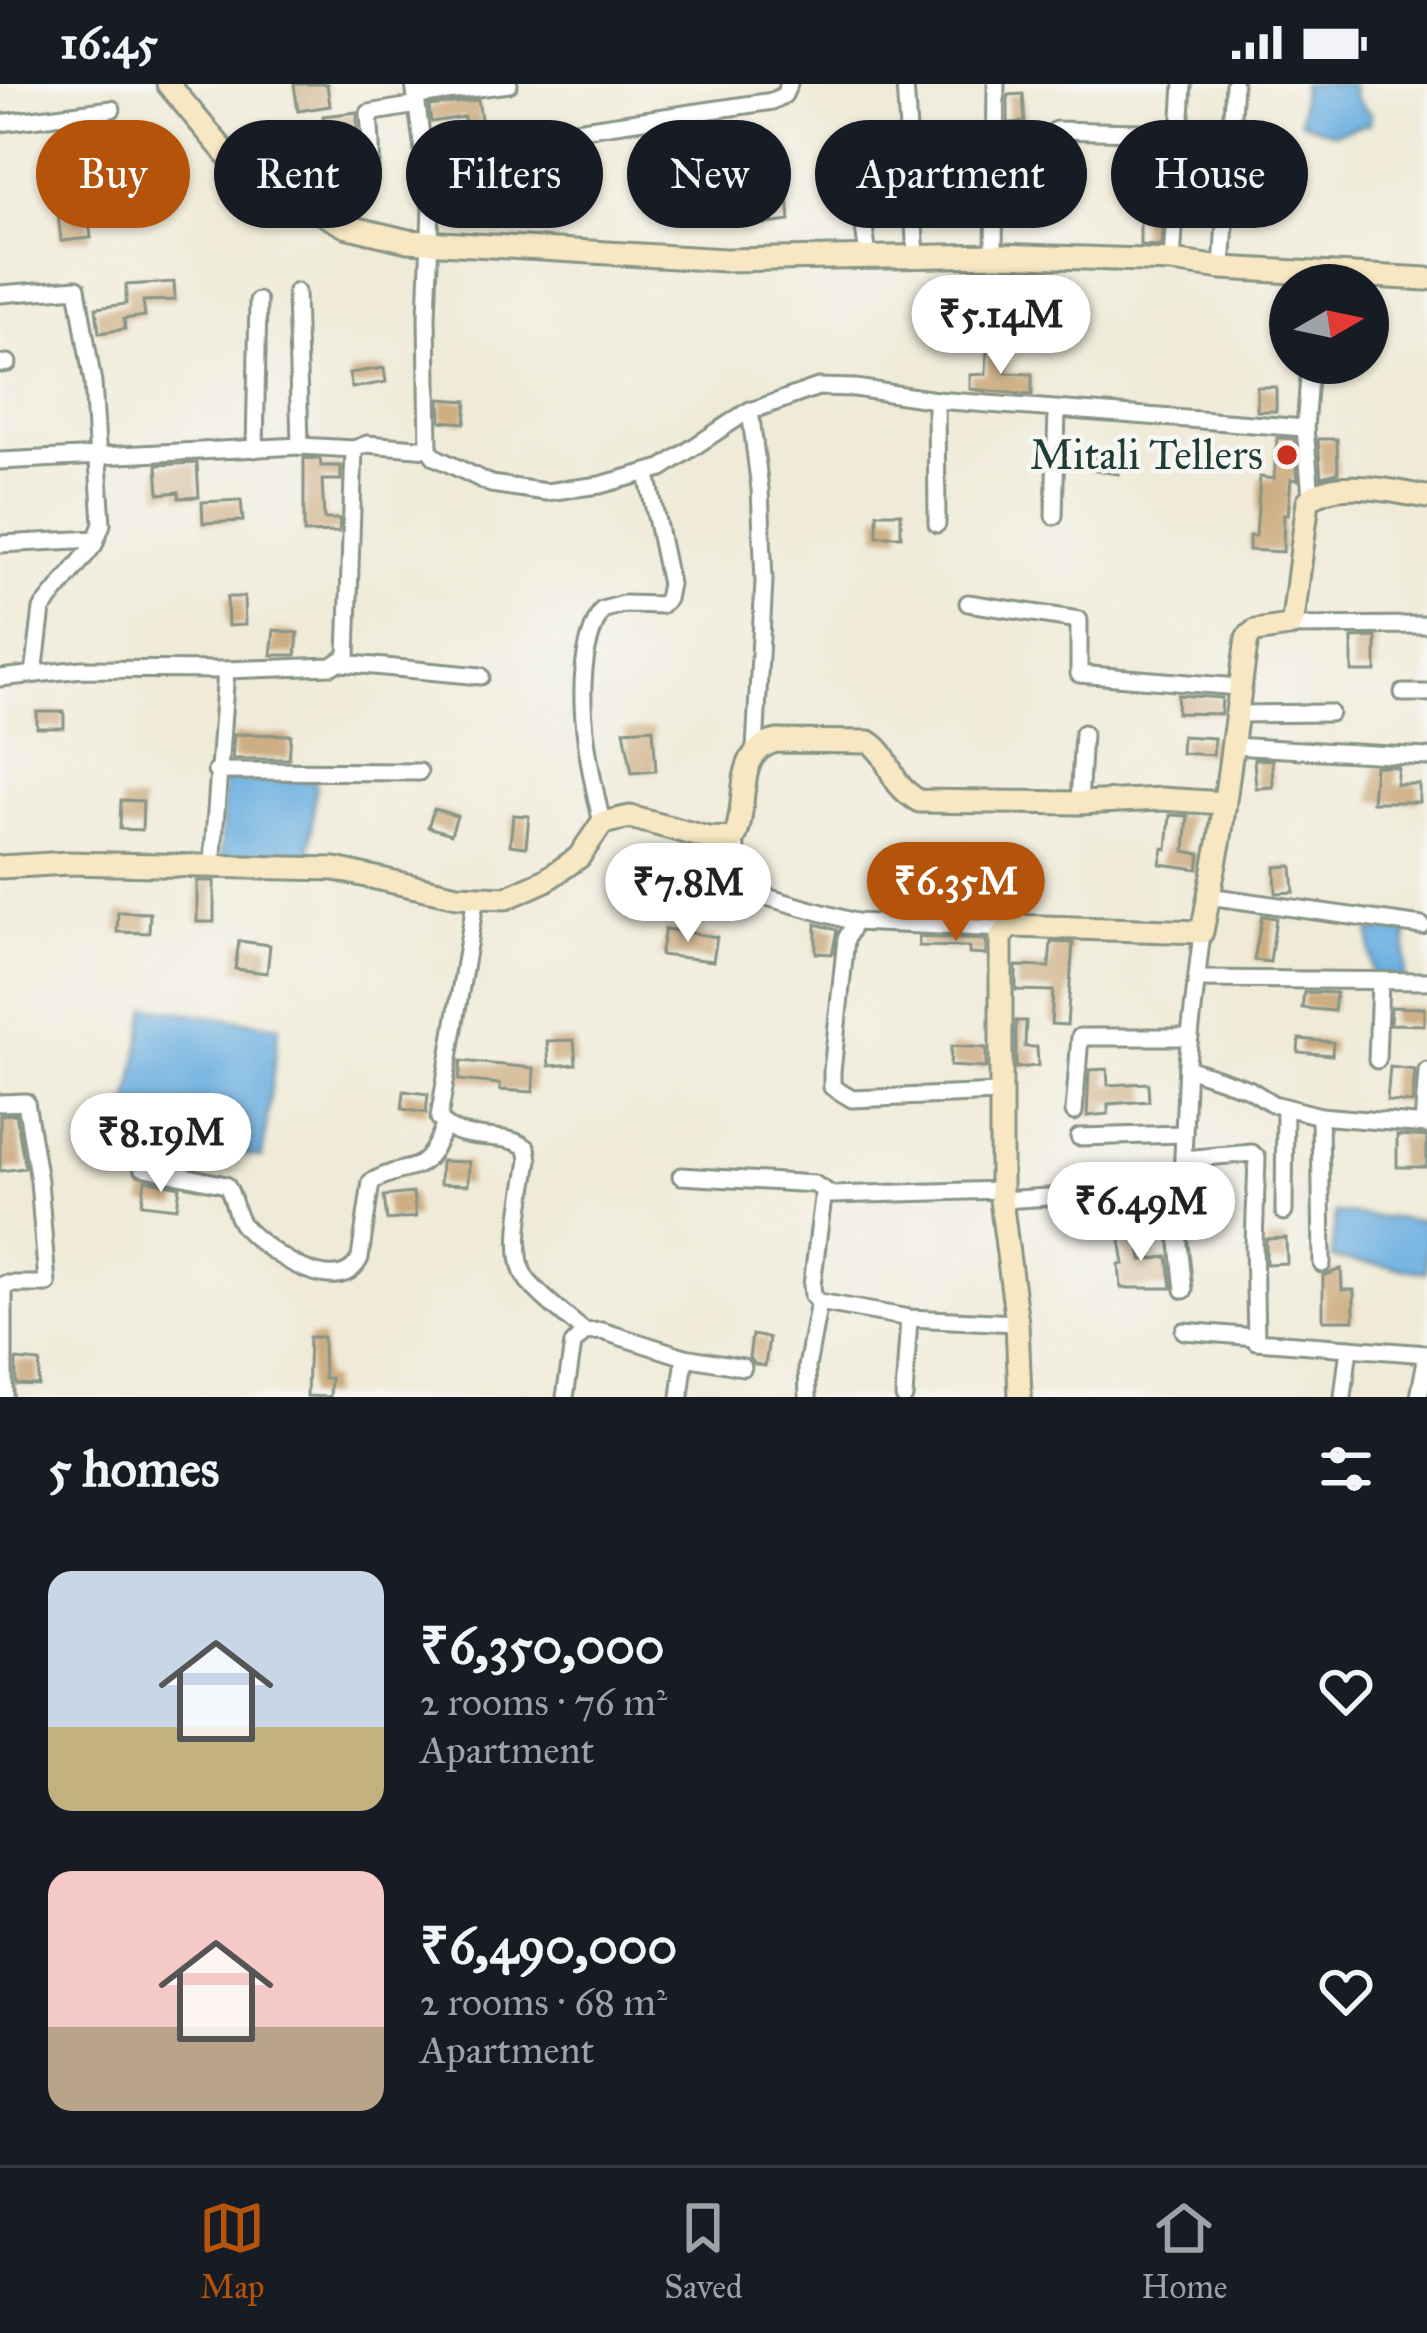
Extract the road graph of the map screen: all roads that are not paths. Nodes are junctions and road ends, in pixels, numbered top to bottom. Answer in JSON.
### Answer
{"nodes":[{"id":1,"x":168,"y":84,"type":"edge"},
{"id":2,"x":509,"y":84,"type":"edge"},
{"id":3,"x":788,"y":84,"type":"edge"},
{"id":4,"x":904,"y":84,"type":"edge"},
{"id":5,"x":996,"y":84,"type":"edge"},
{"id":6,"x":1184,"y":84,"type":"edge"},
{"id":7,"x":1234,"y":84,"type":"edge"},
{"id":8,"x":416,"y":95,"type":"edge"},
{"id":9,"x":112,"y":109,"type":"dead end"},
{"id":10,"x":369,"y":120,"type":"edge"},
{"id":11,"x":1180,"y":120,"type":"edge"},
{"id":12,"x":0,"y":124,"type":"edge"},
{"id":13,"x":603,"y":125,"type":"edge"},
{"id":14,"x":214,"y":139,"type":"edge"},
{"id":15,"x":352,"y":228,"type":"edge"},
{"id":16,"x":430,"y":228,"type":"edge"},
{"id":17,"x":864,"y":228,"type":"edge"},
{"id":18,"x":1174,"y":228,"type":"edge"},
{"id":19,"x":432,"y":248,"type":"junction"},
{"id":20,"x":994,"y":255,"type":"junction"},
{"id":21,"x":916,"y":256,"type":"junction"},
{"id":22,"x":868,"y":257,"type":"junction"},
{"id":23,"x":1172,"y":261,"type":"junction"},
{"id":24,"x":1222,"y":268,"type":"junction"},
{"id":25,"x":1269,"y":273,"type":"edge"},
{"id":26,"x":1389,"y":279,"type":"edge"},
{"id":27,"x":1427,"y":279,"type":"edge"},
{"id":28,"x":296,"y":292,"type":"dead end"},
{"id":29,"x":0,"y":294,"type":"edge"},
{"id":30,"x":257,"y":302,"type":"dead end"},
{"id":31,"x":1308,"y":384,"type":"edge"},
{"id":32,"x":936,"y":400,"type":"junction"},
{"id":33,"x":750,"y":410,"type":"junction"},
{"id":34,"x":1057,"y":410,"type":"junction"},
{"id":35,"x":1305,"y":428,"type":"junction"},
{"id":36,"x":300,"y":446,"type":"junction"},
{"id":37,"x":255,"y":449,"type":"junction"},
{"id":38,"x":354,"y":449,"type":"junction"},
{"id":39,"x":429,"y":449,"type":"junction"},
{"id":40,"x":100,"y":454,"type":"junction"},
{"id":41,"x":0,"y":460,"type":"edge"},
{"id":42,"x":647,"y":474,"type":"junction"},
{"id":43,"x":1311,"y":496,"type":"junction"},
{"id":44,"x":1427,"y":497,"type":"edge"},
{"id":45,"x":1054,"y":516,"type":"dead end"},
{"id":46,"x":938,"y":524,"type":"dead end"},
{"id":47,"x":96,"y":539,"type":"junction"},
{"id":48,"x":0,"y":544,"type":"edge"},
{"id":49,"x":968,"y":603,"type":"dead end"},
{"id":50,"x":1427,"y":625,"type":"edge"},
{"id":51,"x":1289,"y":626,"type":"junction"},
{"id":52,"x":342,"y":663,"type":"junction"},
{"id":53,"x":226,"y":670,"type":"junction"},
{"id":54,"x":34,"y":674,"type":"junction"},
{"id":55,"x":482,"y":676,"type":"dead end"},
{"id":56,"x":0,"y":678,"type":"edge"},
{"id":57,"x":1238,"y":687,"type":"junction"},
{"id":58,"x":1402,"y":693,"type":"dead end"},
{"id":59,"x":1427,"y":693,"type":"edge"},
{"id":60,"x":1330,"y":713,"type":"dead end"},
{"id":61,"x":1235,"y":714,"type":"junction"},
{"id":62,"x":1083,"y":733,"type":"dead end"},
{"id":63,"x":1232,"y":746,"type":"junction"},
{"id":64,"x":755,"y":749,"type":"junction"},
{"id":65,"x":1427,"y":757,"type":"edge"},
{"id":66,"x":216,"y":771,"type":"junction"},
{"id":67,"x":419,"y":772,"type":"dead end"},
{"id":68,"x":1079,"y":803,"type":"junction"},
{"id":69,"x":1223,"y":803,"type":"junction"},
{"id":70,"x":602,"y":823,"type":"junction"},
{"id":71,"x":734,"y":838,"type":"junction"},
{"id":72,"x":0,"y":867,"type":"edge"},
{"id":73,"x":212,"y":868,"type":"junction"},
{"id":74,"x":1208,"y":896,"type":"junction"},
{"id":75,"x":476,"y":897,"type":"junction"},
{"id":76,"x":855,"y":922,"type":"junction"},
{"id":77,"x":1422,"y":926,"type":"dead end"},
{"id":78,"x":1004,"y":929,"type":"junction"},
{"id":79,"x":1202,"y":932,"type":"junction"},
{"id":80,"x":1197,"y":979,"type":"junction"},
{"id":81,"x":1380,"y":981,"type":"junction"},
{"id":82,"x":1427,"y":981,"type":"edge"},
{"id":83,"x":1190,"y":1036,"type":"junction"},
{"id":84,"x":1377,"y":1060,"type":"dead end"},
{"id":85,"x":1187,"y":1068,"type":"junction"},
{"id":86,"x":1427,"y":1071,"type":"edge"},
{"id":87,"x":999,"y":1093,"type":"junction"},
{"id":88,"x":0,"y":1103,"type":"edge"},
{"id":89,"x":1285,"y":1107,"type":"junction"},
{"id":90,"x":1074,"y":1112,"type":"dead end"},
{"id":91,"x":1320,"y":1116,"type":"junction"},
{"id":92,"x":1425,"y":1125,"type":"edge"},
{"id":93,"x":444,"y":1126,"type":"junction"},
{"id":94,"x":1184,"y":1134,"type":"junction"},
{"id":95,"x":1079,"y":1137,"type":"dead end"},
{"id":96,"x":1183,"y":1159,"type":"junction"},
{"id":97,"x":142,"y":1167,"type":"dead end"},
{"id":98,"x":681,"y":1176,"type":"dead end"},
{"id":99,"x":1176,"y":1189,"type":"junction"},
{"id":100,"x":824,"y":1190,"type":"junction"},
{"id":101,"x":1001,"y":1195,"type":"junction"},
{"id":102,"x":1284,"y":1212,"type":"dead end"},
{"id":103,"x":1322,"y":1264,"type":"dead end"},
{"id":104,"x":1184,"y":1290,"type":"dead end"},
{"id":105,"x":819,"y":1302,"type":"junction"},
{"id":106,"x":909,"y":1318,"type":"junction"},
{"id":107,"x":1017,"y":1323,"type":"junction"},
{"id":108,"x":1184,"y":1331,"type":"dead end"},
{"id":109,"x":585,"y":1332,"type":"junction"},
{"id":110,"x":1255,"y":1337,"type":"junction"},
{"id":111,"x":1349,"y":1348,"type":"junction"},
{"id":112,"x":1427,"y":1354,"type":"edge"},
{"id":113,"x":686,"y":1357,"type":"junction"},
{"id":114,"x":743,"y":1367,"type":"dead end"},
{"id":115,"x":4,"y":1397,"type":"edge"},
{"id":116,"x":565,"y":1397,"type":"edge"},
{"id":117,"x":680,"y":1397,"type":"edge"},
{"id":118,"x":808,"y":1397,"type":"edge"},
{"id":119,"x":904,"y":1397,"type":"edge"},
{"id":120,"x":1020,"y":1397,"type":"edge"},
{"id":121,"x":1342,"y":1397,"type":"edge"},
{"id":122,"x":1419,"y":1397,"type":"edge"}],
"edges":[{"from":1,"to":14,"type":"street"},
{"from":2,"to":8,"type":"street"},
{"from":3,"to":13,"type":"street"},
{"from":4,"to":21,"type":"street"},
{"from":5,"to":20,"type":"street"},
{"from":6,"to":11,"type":"street"},
{"from":7,"to":24,"type":"street"},
{"from":8,"to":10,"type":"street"},
{"from":9,"to":12,"type":"street"},
{"from":15,"to":19,"type":"street"},
{"from":16,"to":19,"type":"street"},
{"from":17,"to":22,"type":"street"},
{"from":18,"to":23,"type":"street"},
{"from":19,"to":22,"type":"street"},
{"from":19,"to":39,"type":"street"},
{"from":20,"to":21,"type":"street"},
{"from":20,"to":23,"type":"street"},
{"from":21,"to":22,"type":"street"},
{"from":23,"to":24,"type":"street"},
{"from":24,"to":25,"type":"street"},
{"from":26,"to":27,"type":"street"},
{"from":28,"to":36,"type":"street"},
{"from":29,"to":40,"type":"street"},
{"from":30,"to":37,"type":"street"},
{"from":31,"to":35,"type":"street"},
{"from":32,"to":33,"type":"street"},
{"from":32,"to":34,"type":"street"},
{"from":32,"to":46,"type":"street"},
{"from":33,"to":42,"type":"street"},
{"from":33,"to":64,"type":"street"},
{"from":34,"to":35,"type":"street"},
{"from":34,"to":45,"type":"street"},
{"from":35,"to":43,"type":"street"},
{"from":36,"to":37,"type":"street"},
{"from":36,"to":38,"type":"street"},
{"from":37,"to":40,"type":"street"},
{"from":38,"to":39,"type":"street"},
{"from":38,"to":52,"type":"street"},
{"from":39,"to":42,"type":"street"},
{"from":40,"to":41,"type":"street"},
{"from":40,"to":47,"type":"street"},
{"from":42,"to":70,"type":"street"},
{"from":43,"to":44,"type":"street"},
{"from":43,"to":51,"type":"street"},
{"from":47,"to":48,"type":"street"},
{"from":47,"to":54,"type":"street"},
{"from":49,"to":57,"type":"street"},
{"from":50,"to":51,"type":"street"},
{"from":51,"to":57,"type":"street"},
{"from":52,"to":53,"type":"street"},
{"from":52,"to":55,"type":"street"},
{"from":53,"to":54,"type":"street"},
{"from":53,"to":66,"type":"street"},
{"from":54,"to":56,"type":"street"},
{"from":57,"to":61,"type":"street"},
{"from":58,"to":59,"type":"street"},
{"from":60,"to":61,"type":"street"},
{"from":61,"to":63,"type":"street"},
{"from":62,"to":68,"type":"street"},
{"from":63,"to":65,"type":"street"},
{"from":63,"to":69,"type":"street"},
{"from":64,"to":68,"type":"street"},
{"from":64,"to":71,"type":"street"},
{"from":66,"to":67,"type":"street"},
{"from":66,"to":73,"type":"street"},
{"from":68,"to":69,"type":"street"},
{"from":69,"to":74,"type":"street"},
{"from":70,"to":71,"type":"street"},
{"from":70,"to":75,"type":"street"},
{"from":71,"to":76,"type":"street"},
{"from":72,"to":73,"type":"street"},
{"from":73,"to":75,"type":"street"},
{"from":74,"to":77,"type":"street"},
{"from":74,"to":79,"type":"street"},
{"from":75,"to":93,"type":"street"},
{"from":76,"to":78,"type":"street"},
{"from":76,"to":87,"type":"street"},
{"from":78,"to":79,"type":"street"},
{"from":78,"to":87,"type":"street"},
{"from":79,"to":80,"type":"street"},
{"from":80,"to":81,"type":"street"},
{"from":80,"to":83,"type":"street"},
{"from":81,"to":82,"type":"street"},
{"from":81,"to":84,"type":"street"},
{"from":83,"to":85,"type":"street"},
{"from":83,"to":90,"type":"street"},
{"from":85,"to":89,"type":"street"},
{"from":85,"to":94,"type":"street"},
{"from":86,"to":92,"type":"street"},
{"from":87,"to":101,"type":"street"},
{"from":88,"to":115,"type":"street"},
{"from":89,"to":91,"type":"street"},
{"from":89,"to":102,"type":"street"},
{"from":91,"to":92,"type":"street"},
{"from":91,"to":103,"type":"street"},
{"from":93,"to":97,"type":"street"},
{"from":93,"to":109,"type":"street"},
{"from":94,"to":95,"type":"street"},
{"from":94,"to":96,"type":"street"},
{"from":96,"to":99,"type":"street"},
{"from":96,"to":110,"type":"street"},
{"from":98,"to":100,"type":"street"},
{"from":99,"to":101,"type":"street"},
{"from":99,"to":104,"type":"street"},
{"from":100,"to":101,"type":"street"},
{"from":100,"to":105,"type":"street"},
{"from":101,"to":107,"type":"street"},
{"from":105,"to":106,"type":"street"},
{"from":105,"to":118,"type":"street"},
{"from":106,"to":107,"type":"street"},
{"from":106,"to":119,"type":"street"},
{"from":107,"to":120,"type":"street"},
{"from":108,"to":110,"type":"street"},
{"from":109,"to":113,"type":"street"},
{"from":109,"to":116,"type":"street"},
{"from":110,"to":111,"type":"street"},
{"from":111,"to":112,"type":"street"},
{"from":111,"to":121,"type":"street"},
{"from":112,"to":122,"type":"street"},
{"from":113,"to":114,"type":"street"},
{"from":113,"to":117,"type":"street"}]}
